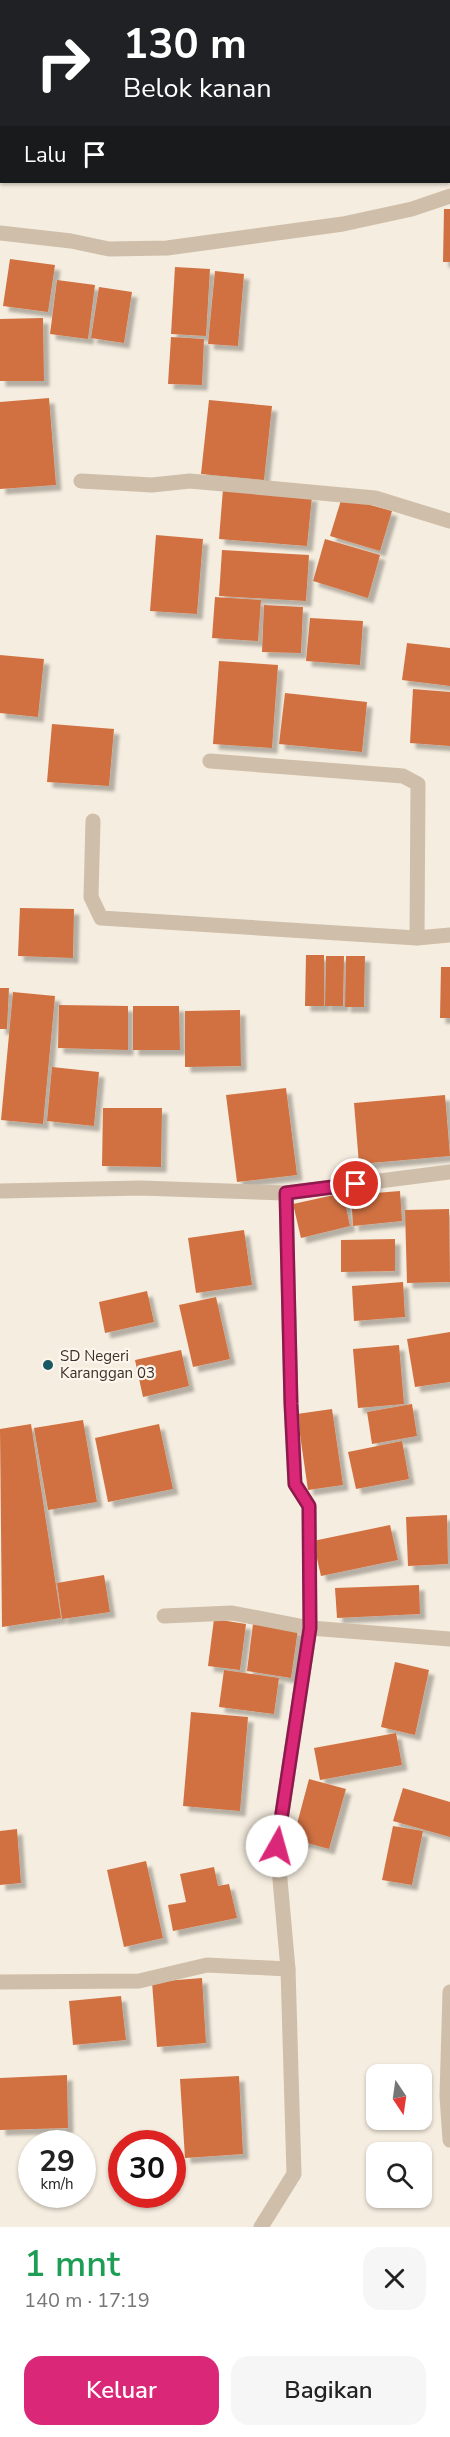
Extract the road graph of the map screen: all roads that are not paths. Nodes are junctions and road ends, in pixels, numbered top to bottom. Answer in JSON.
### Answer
{"nodes":[{"id":1,"x":450,"y":196,"type":"edge"},
{"id":2,"x":0,"y":233,"type":"edge"},
{"id":3,"x":81,"y":482,"type":"dead end"},
{"id":4,"x":450,"y":520,"type":"edge"},
{"id":5,"x":210,"y":761,"type":"dead end"},
{"id":6,"x":93,"y":821,"type":"dead end"},
{"id":7,"x":450,"y":935,"type":"edge"},
{"id":8,"x":417,"y":938,"type":"junction"},
{"id":9,"x":450,"y":1172,"type":"edge"},
{"id":10,"x":0,"y":1191,"type":"edge"},
{"id":11,"x":286,"y":1193,"type":"junction"},
{"id":12,"x":164,"y":1616,"type":"dead end"},
{"id":13,"x":310,"y":1628,"type":"junction"},
{"id":14,"x":450,"y":1639,"type":"edge"},
{"id":15,"x":288,"y":1969,"type":"junction"},
{"id":16,"x":0,"y":1982,"type":"edge"},
{"id":17,"x":450,"y":1992,"type":"edge"},
{"id":18,"x":450,"y":2140,"type":"edge"},
{"id":19,"x":261,"y":2227,"type":"edge"}],
"edges":[{"from":1,"to":2,"type":"street"},
{"from":3,"to":4,"type":"street"},
{"from":5,"to":8,"type":"street"},
{"from":6,"to":8,"type":"street"},
{"from":7,"to":8,"type":"street"},
{"from":9,"to":11,"type":"street"},
{"from":10,"to":11,"type":"street"},
{"from":11,"to":13,"type":"street"},
{"from":12,"to":13,"type":"street"},
{"from":13,"to":14,"type":"street"},
{"from":13,"to":15,"type":"street"},
{"from":15,"to":16,"type":"street"},
{"from":15,"to":19,"type":"street"},
{"from":17,"to":18,"type":"street"}]}
